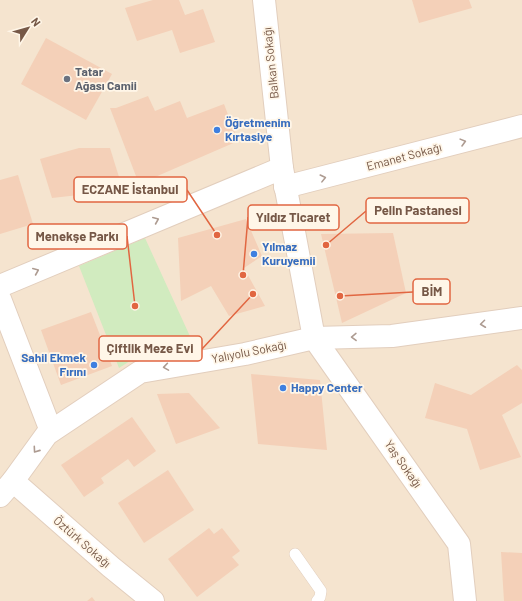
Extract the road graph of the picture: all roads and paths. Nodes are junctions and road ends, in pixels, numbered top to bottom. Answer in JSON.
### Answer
{"nodes":[{"id":1,"x":264,"y":0,"type":"edge"},
{"id":2,"x":522,"y":126,"type":"edge"},
{"id":3,"x":284,"y":177,"type":"junction"},
{"id":4,"x":0,"y":286,"type":"edge"},
{"id":5,"x":0,"y":299,"type":"edge"},
{"id":6,"x":522,"y":318,"type":"edge"},
{"id":7,"x":314,"y":338,"type":"junction"},
{"id":8,"x":51,"y":431,"type":"junction"},
{"id":9,"x":7,"y":488,"type":"edge"},
{"id":10,"x":295,"y":554,"type":"dead end"},
{"id":11,"x":153,"y":601,"type":"edge"},
{"id":12,"x":317,"y":601,"type":"edge"},
{"id":13,"x":465,"y":601,"type":"edge"}],
"edges":[{"from":1,"to":3,"type":"street","name":"Balkan Sokağı"},
{"from":3,"to":2,"type":"street","name":"Emanet Sokağı","one_way":true},
{"from":4,"to":3,"type":"street","name":"Emanet Sokağı","one_way":true},
{"from":3,"to":7,"type":"street","name":"Balkan Sokağı"},
{"from":5,"to":8,"type":"street"},
{"from":6,"to":7,"type":"street","name":"Yalıyolu Sokağı","one_way":true},
{"from":7,"to":8,"type":"street","name":"Yalıyolu Sokağı","one_way":true},
{"from":7,"to":13,"type":"street","name":"Yaş Sokağı"},
{"from":8,"to":9,"type":"street","name":"Yalıyolu Sokağı","one_way":true},
{"from":9,"to":11,"type":"street","name":"Öztürk Sokağı"},
{"from":10,"to":12,"type":"lane"}]}
